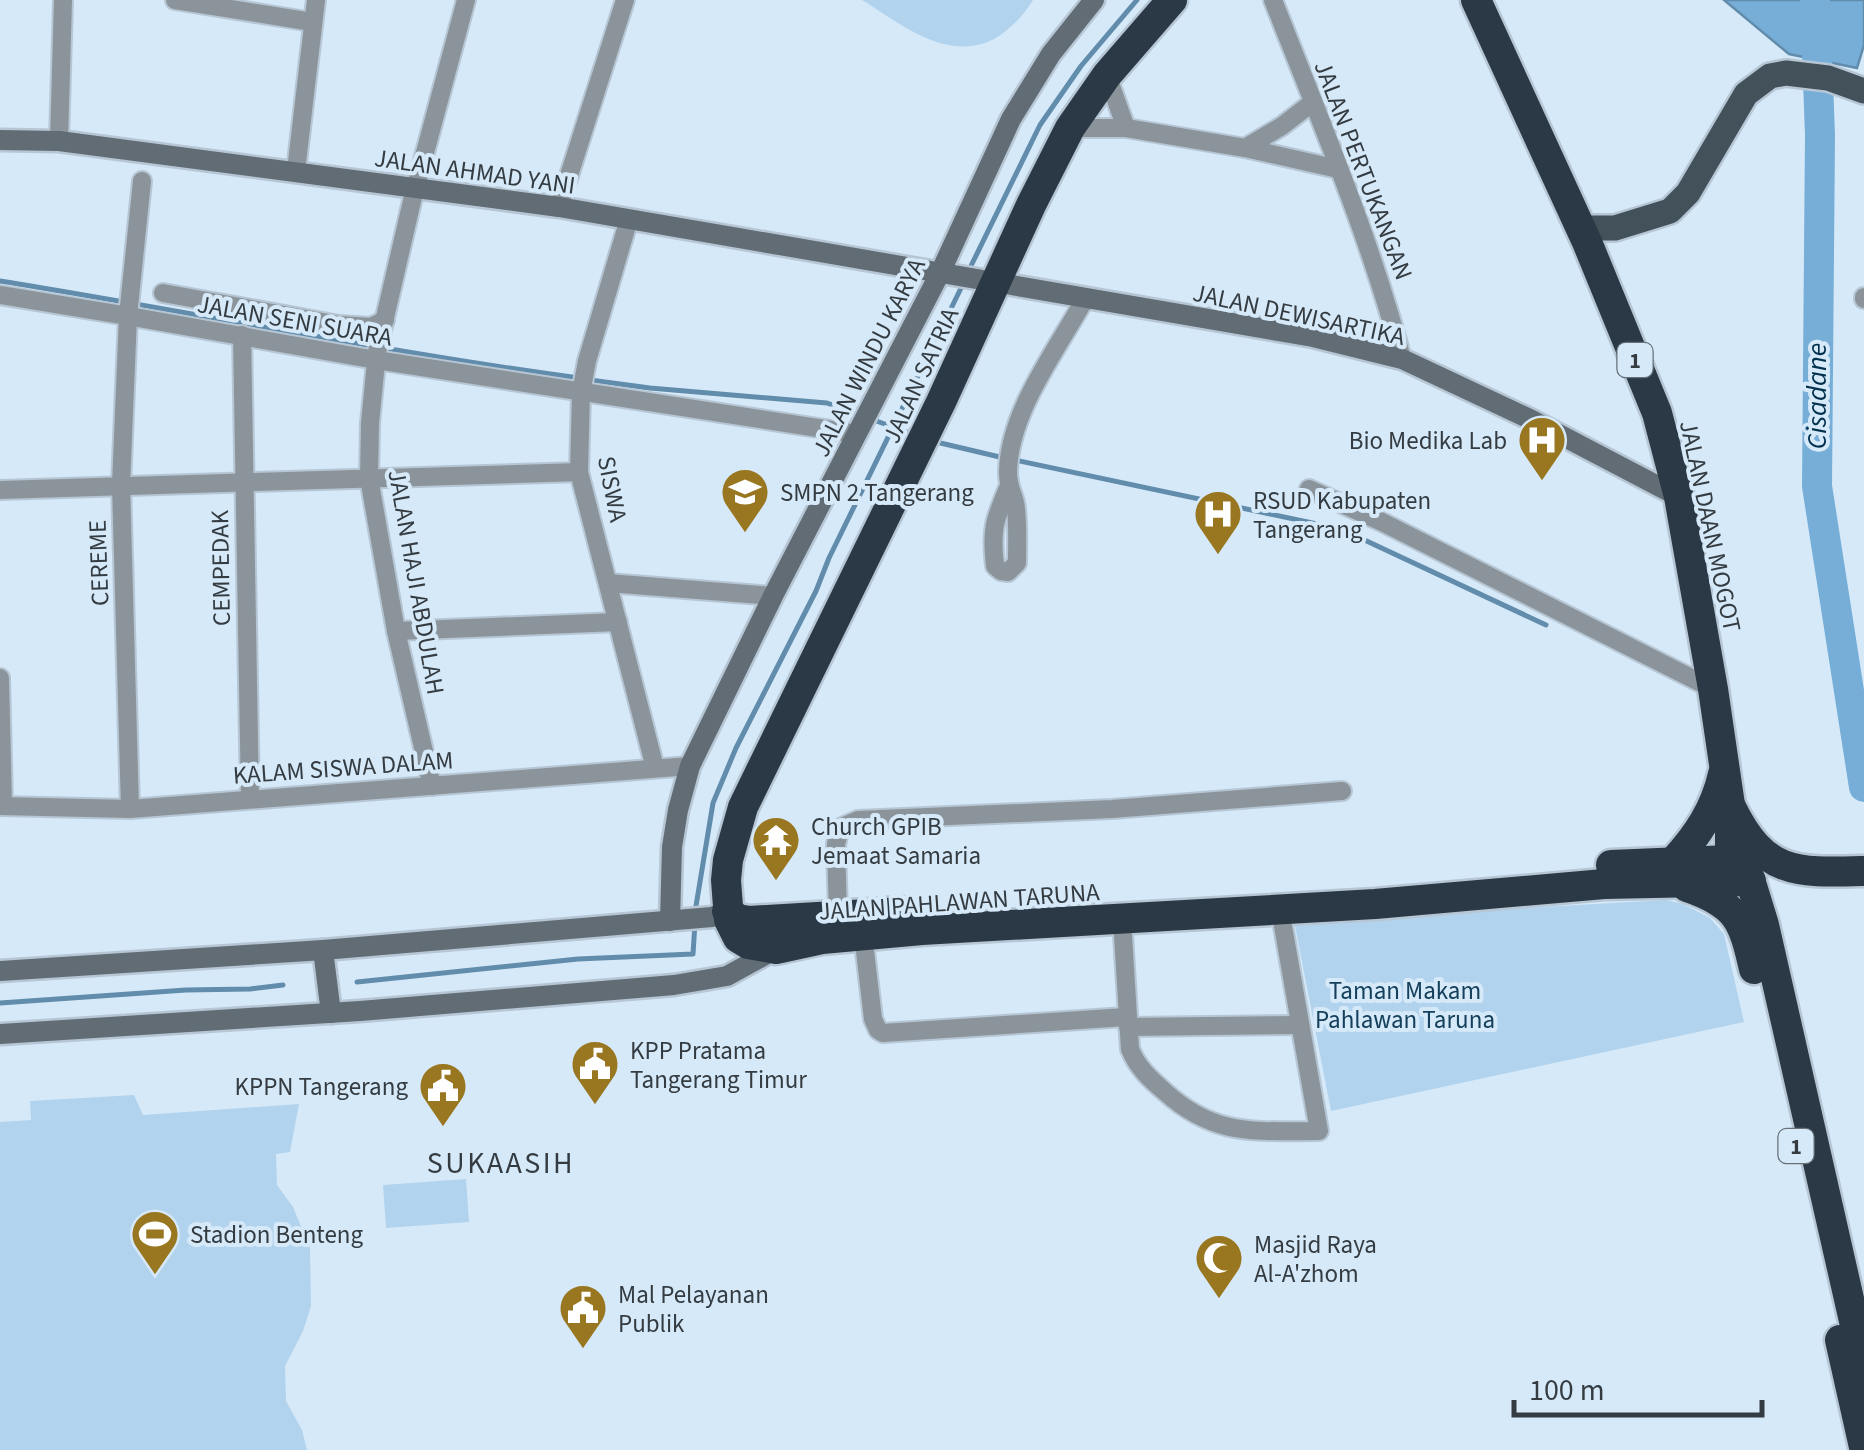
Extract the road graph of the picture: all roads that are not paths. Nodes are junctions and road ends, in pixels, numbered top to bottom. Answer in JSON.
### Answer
{"nodes":[{"id":1,"x":63,"y":0,"type":"edge"},
{"id":2,"x":176,"y":0,"type":"edge"},
{"id":3,"x":316,"y":0,"type":"edge"},
{"id":4,"x":466,"y":0,"type":"edge"},
{"id":5,"x":625,"y":0,"type":"edge"},
{"id":6,"x":1094,"y":0,"type":"edge"},
{"id":7,"x":1172,"y":0,"type":"edge"},
{"id":8,"x":1273,"y":0,"type":"edge"},
{"id":9,"x":1476,"y":0,"type":"edge"},
{"id":10,"x":312,"y":22,"type":"junction"},
{"id":11,"x":1107,"y":75,"type":"junction"},
{"id":12,"x":1863,"y":91,"type":"edge"},
{"id":13,"x":1313,"y":102,"type":"junction"},
{"id":14,"x":1070,"y":128,"type":"junction"},
{"id":15,"x":1126,"y":128,"type":"junction"},
{"id":16,"x":0,"y":140,"type":"edge"},
{"id":17,"x":59,"y":141,"type":"junction"},
{"id":18,"x":1245,"y":148,"type":"junction"},
{"id":19,"x":1338,"y":169,"type":"junction"},
{"id":20,"x":296,"y":171,"type":"junction"},
{"id":21,"x":142,"y":181,"type":"dead end"},
{"id":22,"x":416,"y":186,"type":"junction"},
{"id":23,"x":560,"y":207,"type":"junction"},
{"id":24,"x":629,"y":219,"type":"junction"},
{"id":25,"x":1580,"y":228,"type":"junction"},
{"id":26,"x":943,"y":272,"type":"junction"},
{"id":27,"x":992,"y":281,"type":"junction"},
{"id":28,"x":163,"y":293,"type":"dead end"},
{"id":29,"x":0,"y":295,"type":"edge"},
{"id":30,"x":1091,"y":298,"type":"junction"},
{"id":31,"x":129,"y":307,"type":"junction"},
{"id":32,"x":384,"y":323,"type":"junction"},
{"id":33,"x":242,"y":335,"type":"junction"},
{"id":34,"x":376,"y":356,"type":"junction"},
{"id":35,"x":1402,"y":359,"type":"junction"},
{"id":36,"x":582,"y":390,"type":"junction"},
{"id":37,"x":858,"y":432,"type":"junction"},
{"id":38,"x":579,"y":472,"type":"junction"},
{"id":39,"x":369,"y":478,"type":"junction"},
{"id":40,"x":244,"y":483,"type":"junction"},
{"id":41,"x":121,"y":485,"type":"junction"},
{"id":42,"x":1008,"y":488,"type":"dead end"},
{"id":43,"x":0,"y":490,"type":"edge"},
{"id":44,"x":1309,"y":490,"type":"dead end"},
{"id":45,"x":1679,"y":497,"type":"junction"},
{"id":46,"x":608,"y":583,"type":"junction"},
{"id":47,"x":773,"y":596,"type":"junction"},
{"id":48,"x":618,"y":622,"type":"junction"},
{"id":49,"x":396,"y":631,"type":"junction"},
{"id":50,"x":0,"y":678,"type":"edge"},
{"id":51,"x":1713,"y":689,"type":"junction"},
{"id":52,"x":690,"y":766,"type":"junction"},
{"id":53,"x":1725,"y":766,"type":"junction"},
{"id":54,"x":655,"y":768,"type":"junction"},
{"id":55,"x":432,"y":786,"type":"junction"},
{"id":56,"x":1342,"y":791,"type":"dead end"},
{"id":57,"x":250,"y":800,"type":"junction"},
{"id":58,"x":1730,"y":805,"type":"junction"},
{"id":59,"x":2,"y":806,"type":"edge"},
{"id":60,"x":130,"y":808,"type":"junction"},
{"id":61,"x":1864,"y":870,"type":"edge"},
{"id":62,"x":1675,"y":872,"type":"junction"},
{"id":63,"x":1815,"y":872,"type":"junction"},
{"id":64,"x":1733,"y":874,"type":"junction"},
{"id":65,"x":1280,"y":909,"type":"junction"},
{"id":66,"x":719,"y":914,"type":"junction"},
{"id":67,"x":838,"y":914,"type":"junction"},
{"id":68,"x":1122,"y":919,"type":"junction"},
{"id":69,"x":675,"y":921,"type":"junction"},
{"id":70,"x":1764,"y":925,"type":"junction"},
{"id":71,"x":863,"y":934,"type":"junction"},
{"id":72,"x":776,"y":949,"type":"junction"},
{"id":73,"x":323,"y":950,"type":"junction"},
{"id":74,"x":0,"y":971,"type":"edge"},
{"id":75,"x":331,"y":1013,"type":"junction"},
{"id":76,"x":1127,"y":1022,"type":"junction"},
{"id":77,"x":1300,"y":1025,"type":"junction"},
{"id":78,"x":0,"y":1034,"type":"edge"},
{"id":79,"x":1864,"y":1364,"type":"edge"},
{"id":80,"x":1864,"y":1447,"type":"edge"}],
"edges":[{"from":1,"to":17,"type":"street"},
{"from":2,"to":10,"type":"street"},
{"from":3,"to":10,"type":"street"},
{"from":4,"to":22,"type":"street","name":"JALAN HAJI ABDULAH"},
{"from":5,"to":23,"type":"street"},
{"from":6,"to":26,"type":"main road","name":"JALAN WINDU KARYA"},
{"from":7,"to":11,"type":"highway","name":"JALAN SATRIA"},
{"from":8,"to":13,"type":"street","name":"JALAN PERTUKANGAN"},
{"from":9,"to":25,"type":"highway","name":"JALAN DAAN MOGOT","number":"1"},
{"from":10,"to":20,"type":"street"},
{"from":11,"to":14,"type":"highway","name":"JALAN SATRIA"},
{"from":11,"to":15,"type":"street"},
{"from":12,"to":25,"type":"main road"},
{"from":13,"to":18,"type":"street"},
{"from":13,"to":19,"type":"street","name":"JALAN PERTUKANGAN"},
{"from":14,"to":15,"type":"street"},
{"from":14,"to":27,"type":"highway","name":"JALAN SATRIA"},
{"from":15,"to":18,"type":"street"},
{"from":16,"to":17,"type":"main road","name":"JALAN AHMAD YANI"},
{"from":17,"to":20,"type":"main road","name":"JALAN AHMAD YANI"},
{"from":18,"to":19,"type":"street"},
{"from":19,"to":35,"type":"street","name":"JALAN PERTUKANGAN"},
{"from":20,"to":22,"type":"main road","name":"JALAN AHMAD YANI"},
{"from":21,"to":31,"type":"street","name":"CEREME"},
{"from":22,"to":23,"type":"main road","name":"JALAN AHMAD YANI"},
{"from":22,"to":32,"type":"street","name":"JALAN HAJI ABDULAH"},
{"from":23,"to":24,"type":"main road","name":"JALAN AHMAD YANI"},
{"from":24,"to":26,"type":"main road","name":"JALAN AHMAD YANI"},
{"from":24,"to":36,"type":"street","name":"SISWA"},
{"from":25,"to":45,"type":"highway","name":"JALAN DAAN MOGOT","number":"1"},
{"from":26,"to":27,"type":"main road","name":"JALAN DEWISARTIKA"},
{"from":26,"to":37,"type":"main road","name":"JALAN WINDU KARYA"},
{"from":27,"to":30,"type":"main road","name":"JALAN DEWISARTIKA"},
{"from":27,"to":66,"type":"highway","name":"JALAN SATRIA"},
{"from":28,"to":32,"type":"street"},
{"from":29,"to":31,"type":"street","name":"JALAN SENI SUARA"},
{"from":30,"to":35,"type":"main road","name":"JALAN DEWISARTIKA"},
{"from":30,"to":42,"type":"street"},
{"from":31,"to":33,"type":"street","name":"JALAN SENI SUARA"},
{"from":31,"to":41,"type":"street","name":"CEREME"},
{"from":32,"to":34,"type":"street","name":"JALAN HAJI ABDULAH"},
{"from":33,"to":34,"type":"street","name":"JALAN SENI SUARA"},
{"from":33,"to":40,"type":"street","name":"CEMPEDAK"},
{"from":34,"to":36,"type":"street","name":"JALAN SENI SUARA"},
{"from":34,"to":39,"type":"street","name":"JALAN HAJI ABDULAH"},
{"from":35,"to":45,"type":"main road","name":"JALAN DEWISARTIKA"},
{"from":36,"to":37,"type":"street","name":"JALAN SENI SUARA"},
{"from":36,"to":38,"type":"street","name":"SISWA"},
{"from":37,"to":47,"type":"main road","name":"JALAN WINDU KARYA"},
{"from":38,"to":39,"type":"street"},
{"from":38,"to":46,"type":"street","name":"SISWA"},
{"from":39,"to":40,"type":"street"},
{"from":39,"to":49,"type":"street","name":"JALAN HAJI ABDULAH"},
{"from":40,"to":41,"type":"street"},
{"from":40,"to":57,"type":"street","name":"CEMPEDAK"},
{"from":41,"to":43,"type":"street"},
{"from":41,"to":60,"type":"street","name":"CEREME"},
{"from":44,"to":51,"type":"street"},
{"from":45,"to":51,"type":"highway","name":"JALAN DAAN MOGOT","number":"1"},
{"from":46,"to":47,"type":"street"},
{"from":46,"to":48,"type":"street","name":"SISWA"},
{"from":47,"to":52,"type":"main road","name":"JALAN WINDU KARYA"},
{"from":48,"to":49,"type":"street"},
{"from":48,"to":54,"type":"street","name":"SISWA"},
{"from":49,"to":55,"type":"street","name":"JALAN HAJI ABDULAH"},
{"from":50,"to":59,"type":"street"},
{"from":51,"to":53,"type":"highway","name":"JALAN DAAN MOGOT","number":"1"},
{"from":52,"to":54,"type":"street","name":"KALAM SISWA DALAM"},
{"from":52,"to":69,"type":"main road","name":"JALAN WINDU KARYA"},
{"from":53,"to":58,"type":"highway","name":"JALAN DAAN MOGOT","number":"1"},
{"from":53,"to":62,"type":"highway"},
{"from":54,"to":55,"type":"street","name":"KALAM SISWA DALAM"},
{"from":55,"to":57,"type":"street","name":"KALAM SISWA DALAM"},
{"from":56,"to":67,"type":"street"},
{"from":57,"to":60,"type":"street","name":"KALAM SISWA DALAM"},
{"from":58,"to":63,"type":"highway"},
{"from":58,"to":64,"type":"highway","name":"JALAN DAAN MOGOT","number":"1"},
{"from":59,"to":60,"type":"street","name":"KALAM SISWA DALAM"},
{"from":61,"to":63,"type":"highway"},
{"from":62,"to":64,"type":"highway","name":"JALAN PAHLAWAN TARUNA"},
{"from":62,"to":65,"type":"highway","name":"JALAN PAHLAWAN TARUNA"},
{"from":62,"to":67,"type":"highway","name":"JALAN PAHLAWAN TARUNA"},
{"from":62,"to":80,"type":"highway","number":"1"},
{"from":63,"to":70,"type":"highway"},
{"from":64,"to":70,"type":"highway","name":"JALAN DAAN MOGOT","number":"1"},
{"from":65,"to":68,"type":"highway","name":"JALAN PAHLAWAN TARUNA"},
{"from":65,"to":77,"type":"street"},
{"from":66,"to":67,"type":"highway","name":"JALAN PAHLAWAN TARUNA"},
{"from":66,"to":69,"type":"main road"},
{"from":66,"to":72,"type":"highway"},
{"from":68,"to":71,"type":"highway","name":"JALAN PAHLAWAN TARUNA"},
{"from":68,"to":76,"type":"street"},
{"from":69,"to":73,"type":"main road"},
{"from":70,"to":79,"type":"highway","name":"JALAN DAAN MOGOT","number":"1"},
{"from":71,"to":72,"type":"highway","name":"JALAN PAHLAWAN TARUNA"},
{"from":71,"to":76,"type":"street"},
{"from":72,"to":75,"type":"main road","name":"JALAN PAHLAWAN TARUNA"},
{"from":73,"to":74,"type":"main road"},
{"from":73,"to":75,"type":"main road"},
{"from":75,"to":78,"type":"main road","name":"JALAN PAHLAWAN TARUNA"},
{"from":76,"to":77,"type":"street"},
{"from":76,"to":77,"type":"street"}]}
